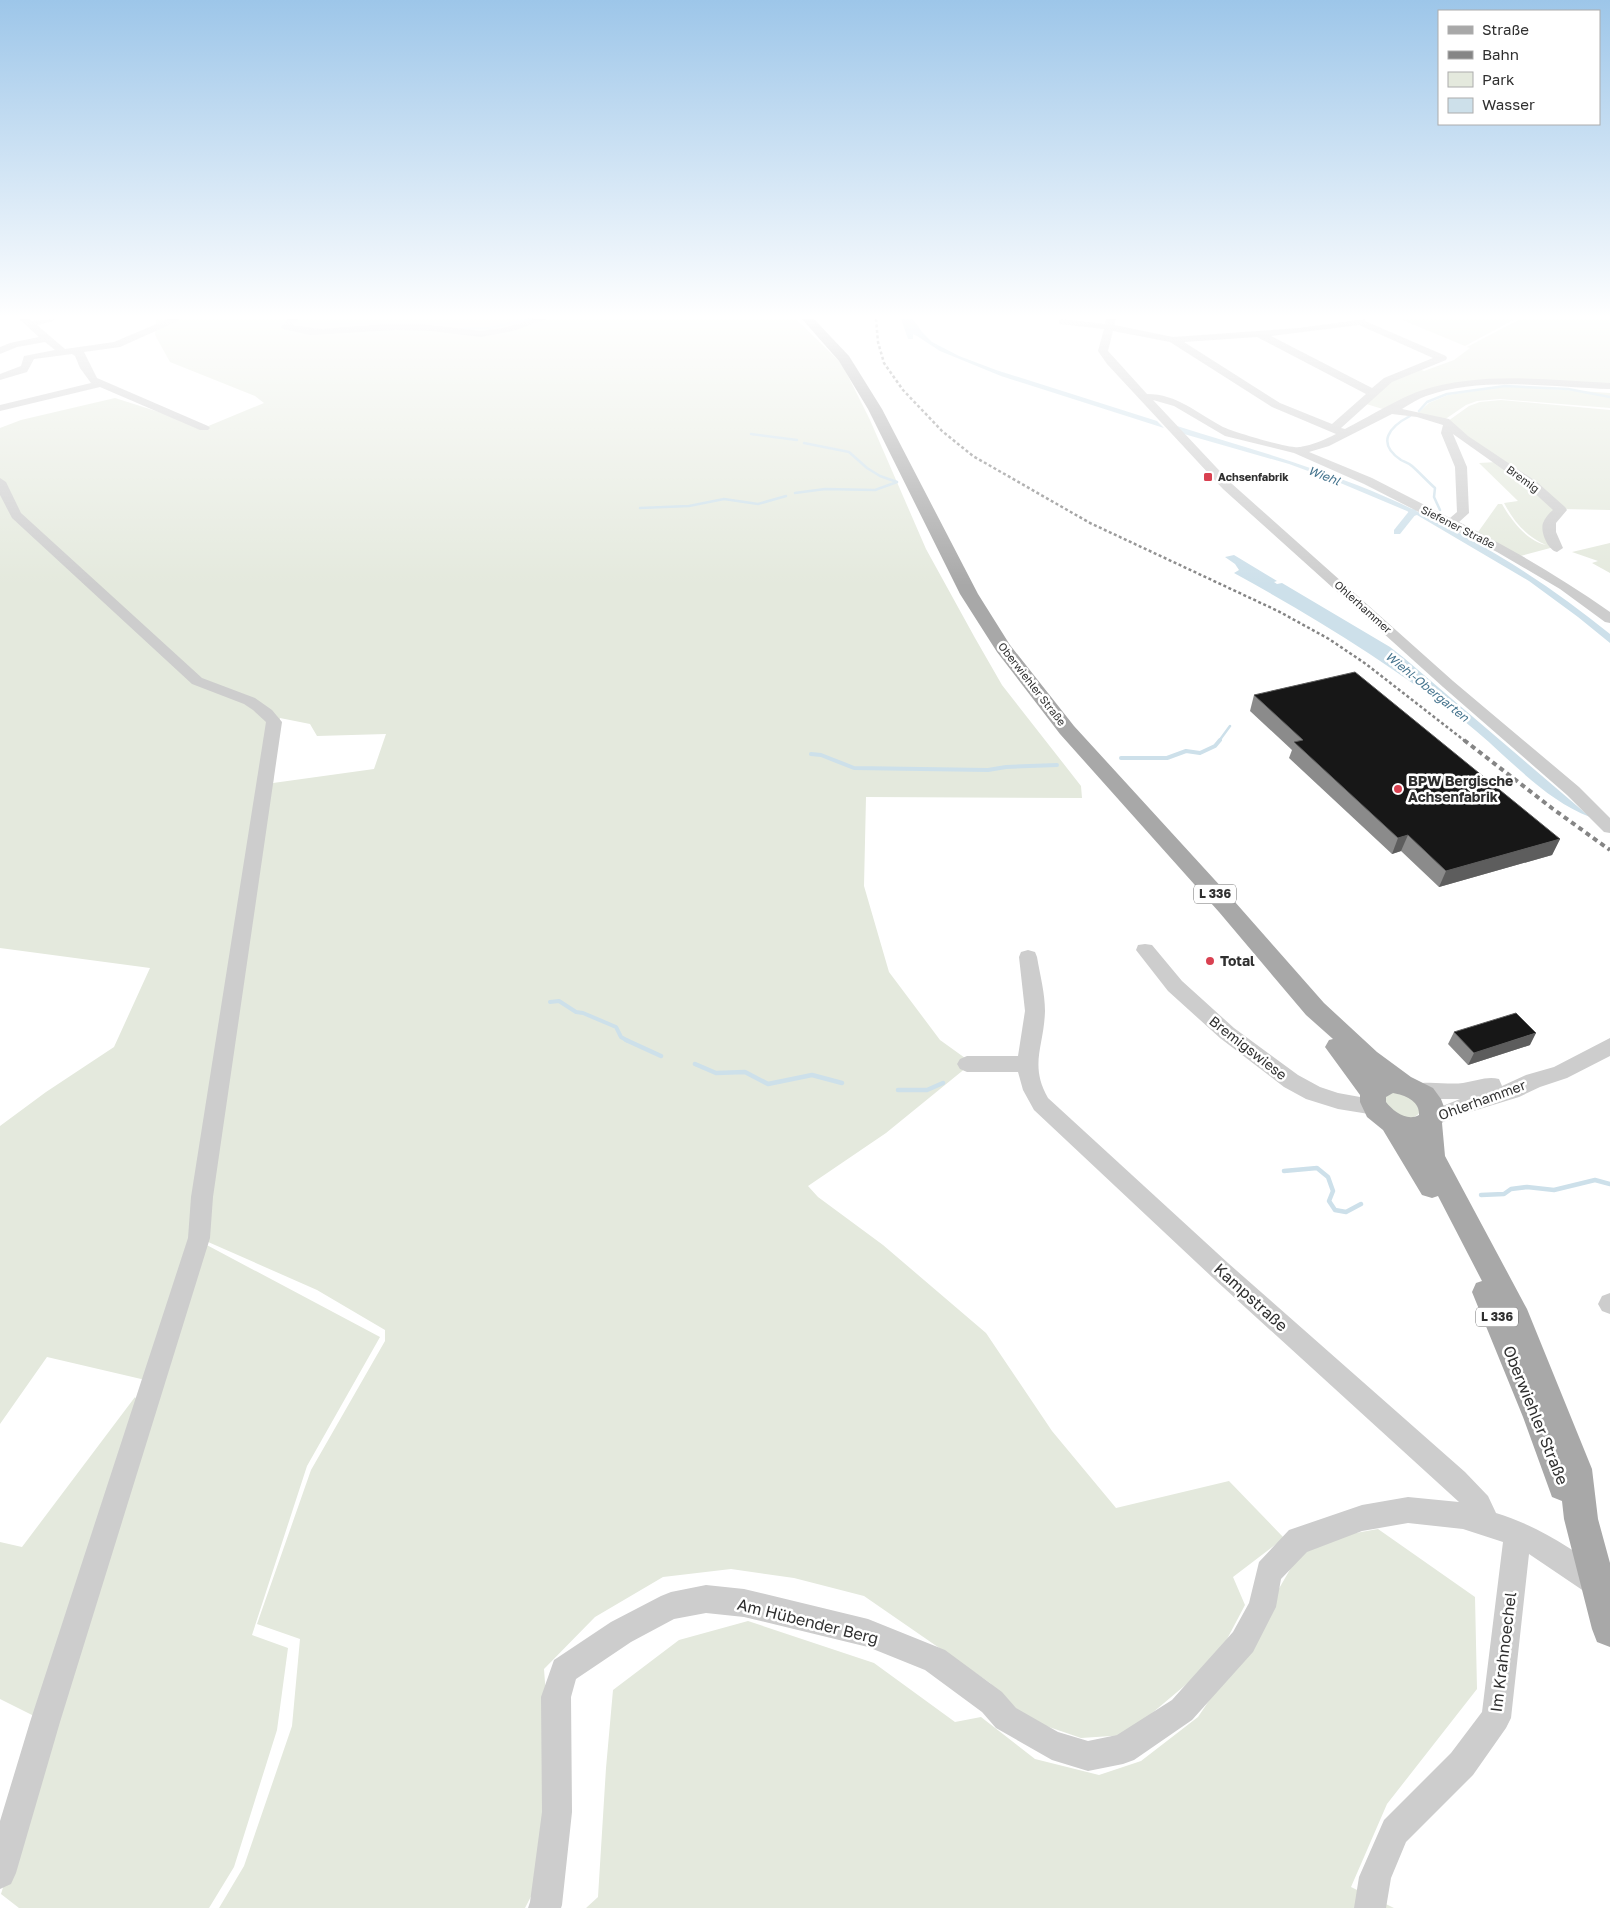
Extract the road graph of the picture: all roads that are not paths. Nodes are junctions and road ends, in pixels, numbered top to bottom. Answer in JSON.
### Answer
{"nodes":[{"id":1,"x":157,"y":408,"type":"edge"},
{"id":2,"x":874,"y":408,"type":"edge"},
{"id":3,"x":1153,"y":408,"type":"edge"},
{"id":4,"x":1187,"y":408,"type":"edge"},
{"id":5,"x":1283,"y":408,"type":"edge"},
{"id":6,"x":1356,"y":408,"type":"edge"},
{"id":7,"x":1394,"y":408,"type":"edge"},
{"id":8,"x":1390,"y":410,"type":"junction"},
{"id":9,"x":1164,"y":420,"type":"joint"},
{"id":10,"x":1449,"y":424,"type":"junction"},
{"id":11,"x":204,"y":428,"type":"dead end"},
{"id":12,"x":1333,"y":429,"type":"junction"},
{"id":13,"x":1229,"y":434,"type":"joint"},
{"id":14,"x":1346,"y":434,"type":"junction"},
{"id":15,"x":1178,"y":435,"type":"joint"},
{"id":16,"x":1298,"y":451,"type":"junction"},
{"id":17,"x":0,"y":482,"type":"edge"},
{"id":18,"x":1450,"y":524,"type":"junction"},
{"id":19,"x":1557,"y":548,"type":"dead end"},
{"id":20,"x":1610,"y":619,"type":"edge"},
{"id":21,"x":1609,"y":827,"type":"edge"},
{"id":22,"x":1145,"y":950,"type":"dead end"},
{"id":23,"x":1028,"y":957,"type":"dead end"},
{"id":24,"x":1315,"y":1009,"type":"junction"},
{"id":25,"x":1610,"y":1045,"type":"edge"},
{"id":26,"x":967,"y":1064,"type":"dead end"},
{"id":27,"x":1026,"y":1064,"type":"junction"},
{"id":28,"x":1532,"y":1081,"type":"junction"},
{"id":29,"x":1410,"y":1087,"type":"junction"},
{"id":30,"x":1381,"y":1109,"type":"junction"},
{"id":31,"x":1430,"y":1121,"type":"junction"},
{"id":32,"x":1581,"y":1519,"type":"junction"},
{"id":33,"x":1486,"y":1523,"type":"junction"},
{"id":34,"x":1518,"y":1533,"type":"junction"},
{"id":35,"x":1604,"y":1589,"type":"edge"},
{"id":36,"x":1610,"y":1629,"type":"edge"},
{"id":37,"x":1,"y":1868,"type":"edge"},
{"id":38,"x":544,"y":1908,"type":"edge"},
{"id":39,"x":1370,"y":1908,"type":"edge"}],
"edges":[{"from":1,"to":11,"type":"street"},
{"from":2,"to":24,"type":"main road","name":"Oberwiehler Straße","number":"L 336"},
{"from":3,"to":9,"type":"street","name":"Ohlerhammer"},
{"from":4,"to":13,"type":"street"},
{"from":5,"to":12,"type":"street"},
{"from":6,"to":12,"type":"street"},
{"from":7,"to":8,"type":"street"},
{"from":8,"to":10,"type":"street","name":"Bremig"},
{"from":8,"to":14,"type":"street"},
{"from":9,"to":15,"type":"street","name":"Ohlerhammer"},
{"from":10,"to":18,"type":"street"},
{"from":10,"to":19,"type":"street","name":"Bremig"},
{"from":12,"to":14,"type":"street"},
{"from":13,"to":16,"type":"street","name":"Siefener Straße"},
{"from":14,"to":16,"type":"street"},
{"from":15,"to":21,"type":"street","name":"Ohlerhammer"},
{"from":16,"to":18,"type":"street","name":"Siefener Straße"},
{"from":17,"to":37,"type":"street"},
{"from":18,"to":20,"type":"street","name":"Siefener Straße"},
{"from":22,"to":30,"type":"street","name":"Bremigswiese"},
{"from":23,"to":27,"type":"street","name":"Kampstraße"},
{"from":24,"to":29,"type":"main road","name":"Oberwiehler Straße","number":"L 336"},
{"from":24,"to":30,"type":"main road","name":"Oberwiehler Straße","number":"L 336"},
{"from":25,"to":28,"type":"street","name":"Ohlerhammer"},
{"from":26,"to":27,"type":"street"},
{"from":27,"to":33,"type":"street","name":"Kampstraße"},
{"from":28,"to":29,"type":"street","name":"Ohlerhammer"},
{"from":28,"to":31,"type":"street","name":"Ohlerhammer"},
{"from":29,"to":30,"type":"main road"},
{"from":29,"to":31,"type":"main road","name":"Oberwiehler Straße"},
{"from":30,"to":31,"type":"main road"},
{"from":30,"to":32,"type":"main road","name":"Oberwiehler Straße","number":"L 336"},
{"from":31,"to":32,"type":"main road","name":"Oberwiehler Straße","number":"L 336"},
{"from":32,"to":35,"type":"main road","name":"Oberwiehler Straße","number":"L 336"},
{"from":33,"to":34,"type":"street","name":"Am Hübender Berg"},
{"from":33,"to":38,"type":"street","name":"Am Hübender Berg"},
{"from":34,"to":35,"type":"street","name":"Am Hübender Berg"},
{"from":34,"to":39,"type":"street","name":"Im Krahnoechel"},
{"from":35,"to":36,"type":"main road","name":"Oberwiehler Straße","number":"L 336"}]}
